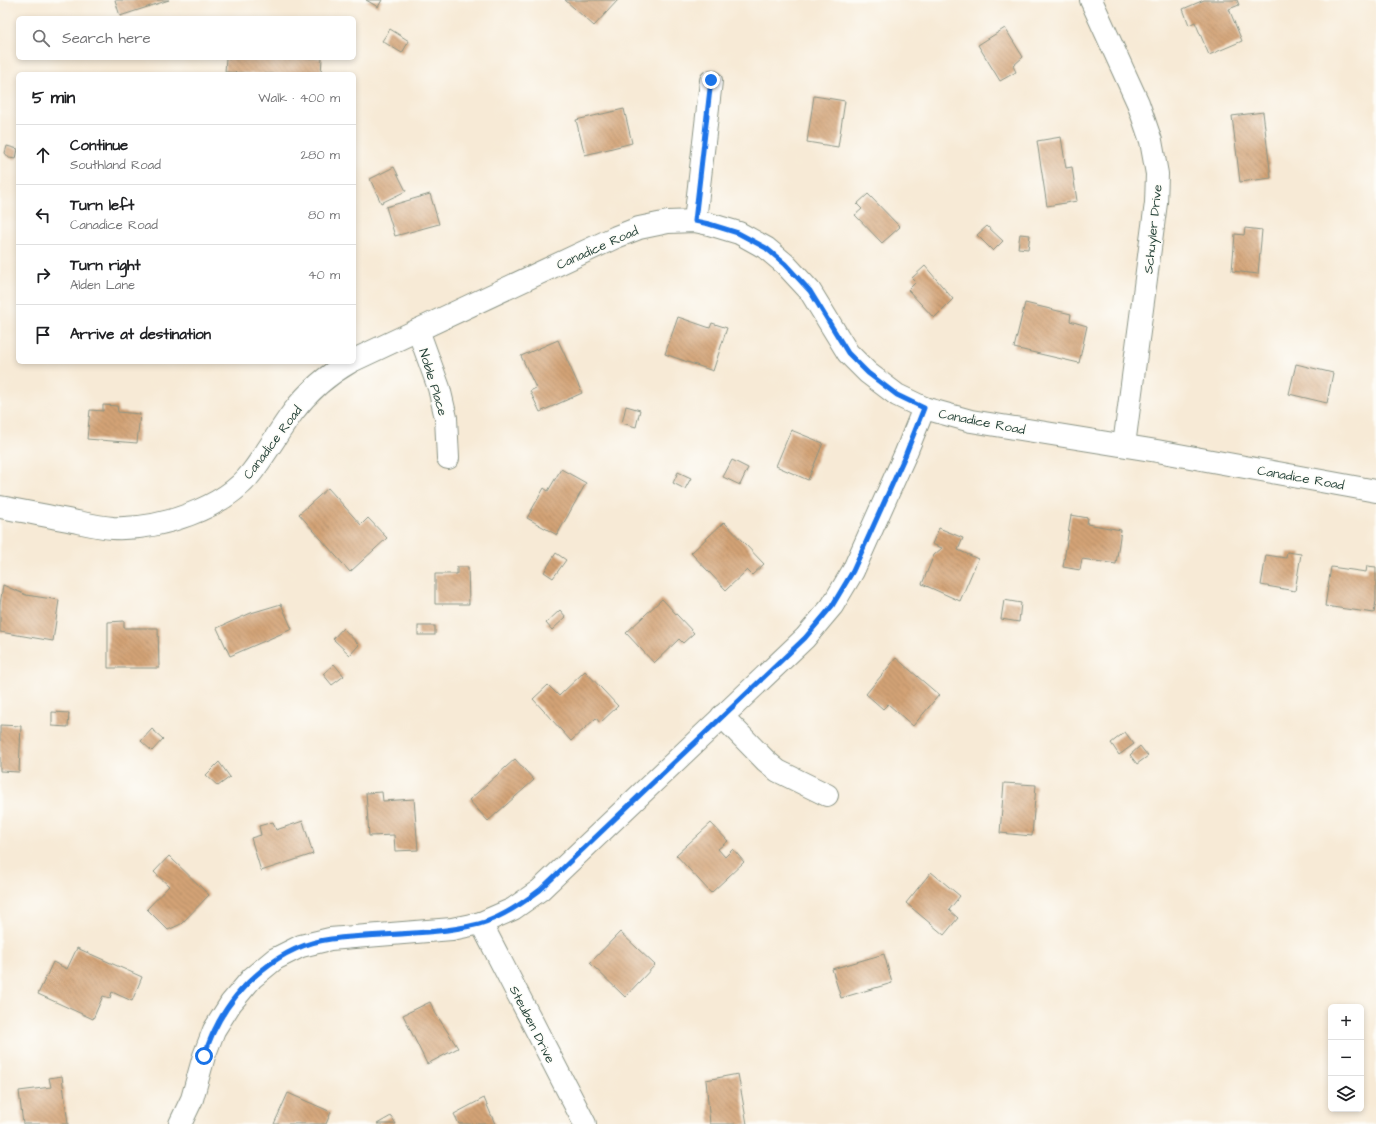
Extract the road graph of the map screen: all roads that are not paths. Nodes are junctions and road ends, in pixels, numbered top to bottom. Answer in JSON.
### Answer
{"nodes":[{"id":1,"x":1091,"y":0,"type":"edge"},
{"id":2,"x":711,"y":80,"type":"dead end"},
{"id":3,"x":695,"y":221,"type":"junction"},
{"id":4,"x":418,"y":330,"type":"junction"},
{"id":5,"x":356,"y":359,"type":"edge"},
{"id":6,"x":347,"y":364,"type":"edge"},
{"id":7,"x":924,"y":408,"type":"junction"},
{"id":8,"x":1124,"y":446,"type":"junction"},
{"id":9,"x":448,"y":458,"type":"dead end"},
{"id":10,"x":1376,"y":491,"type":"edge"},
{"id":11,"x":0,"y":507,"type":"edge"},
{"id":12,"x":722,"y":716,"type":"junction"},
{"id":13,"x":827,"y":795,"type":"dead end"},
{"id":14,"x":481,"y":924,"type":"junction"},
{"id":15,"x":180,"y":1124,"type":"edge"},
{"id":16,"x":585,"y":1124,"type":"edge"}],
"edges":[{"from":1,"to":8,"type":"street","name":"Schuyler Drive"},
{"from":2,"to":3,"type":"street"},
{"from":3,"to":4,"type":"street","name":"Canadice Road"},
{"from":3,"to":7,"type":"street","name":"Canadice Road"},
{"from":4,"to":5,"type":"street","name":"Canadice Road"},
{"from":4,"to":9,"type":"street","name":"Noble Place"},
{"from":6,"to":11,"type":"street","name":"Canadice Road"},
{"from":7,"to":8,"type":"street","name":"Canadice Road"},
{"from":7,"to":12,"type":"street"},
{"from":8,"to":10,"type":"street","name":"Canadice Road"},
{"from":12,"to":13,"type":"street"},
{"from":12,"to":14,"type":"street"},
{"from":14,"to":15,"type":"street"},
{"from":14,"to":16,"type":"street","name":"Steuben Drive"}]}
